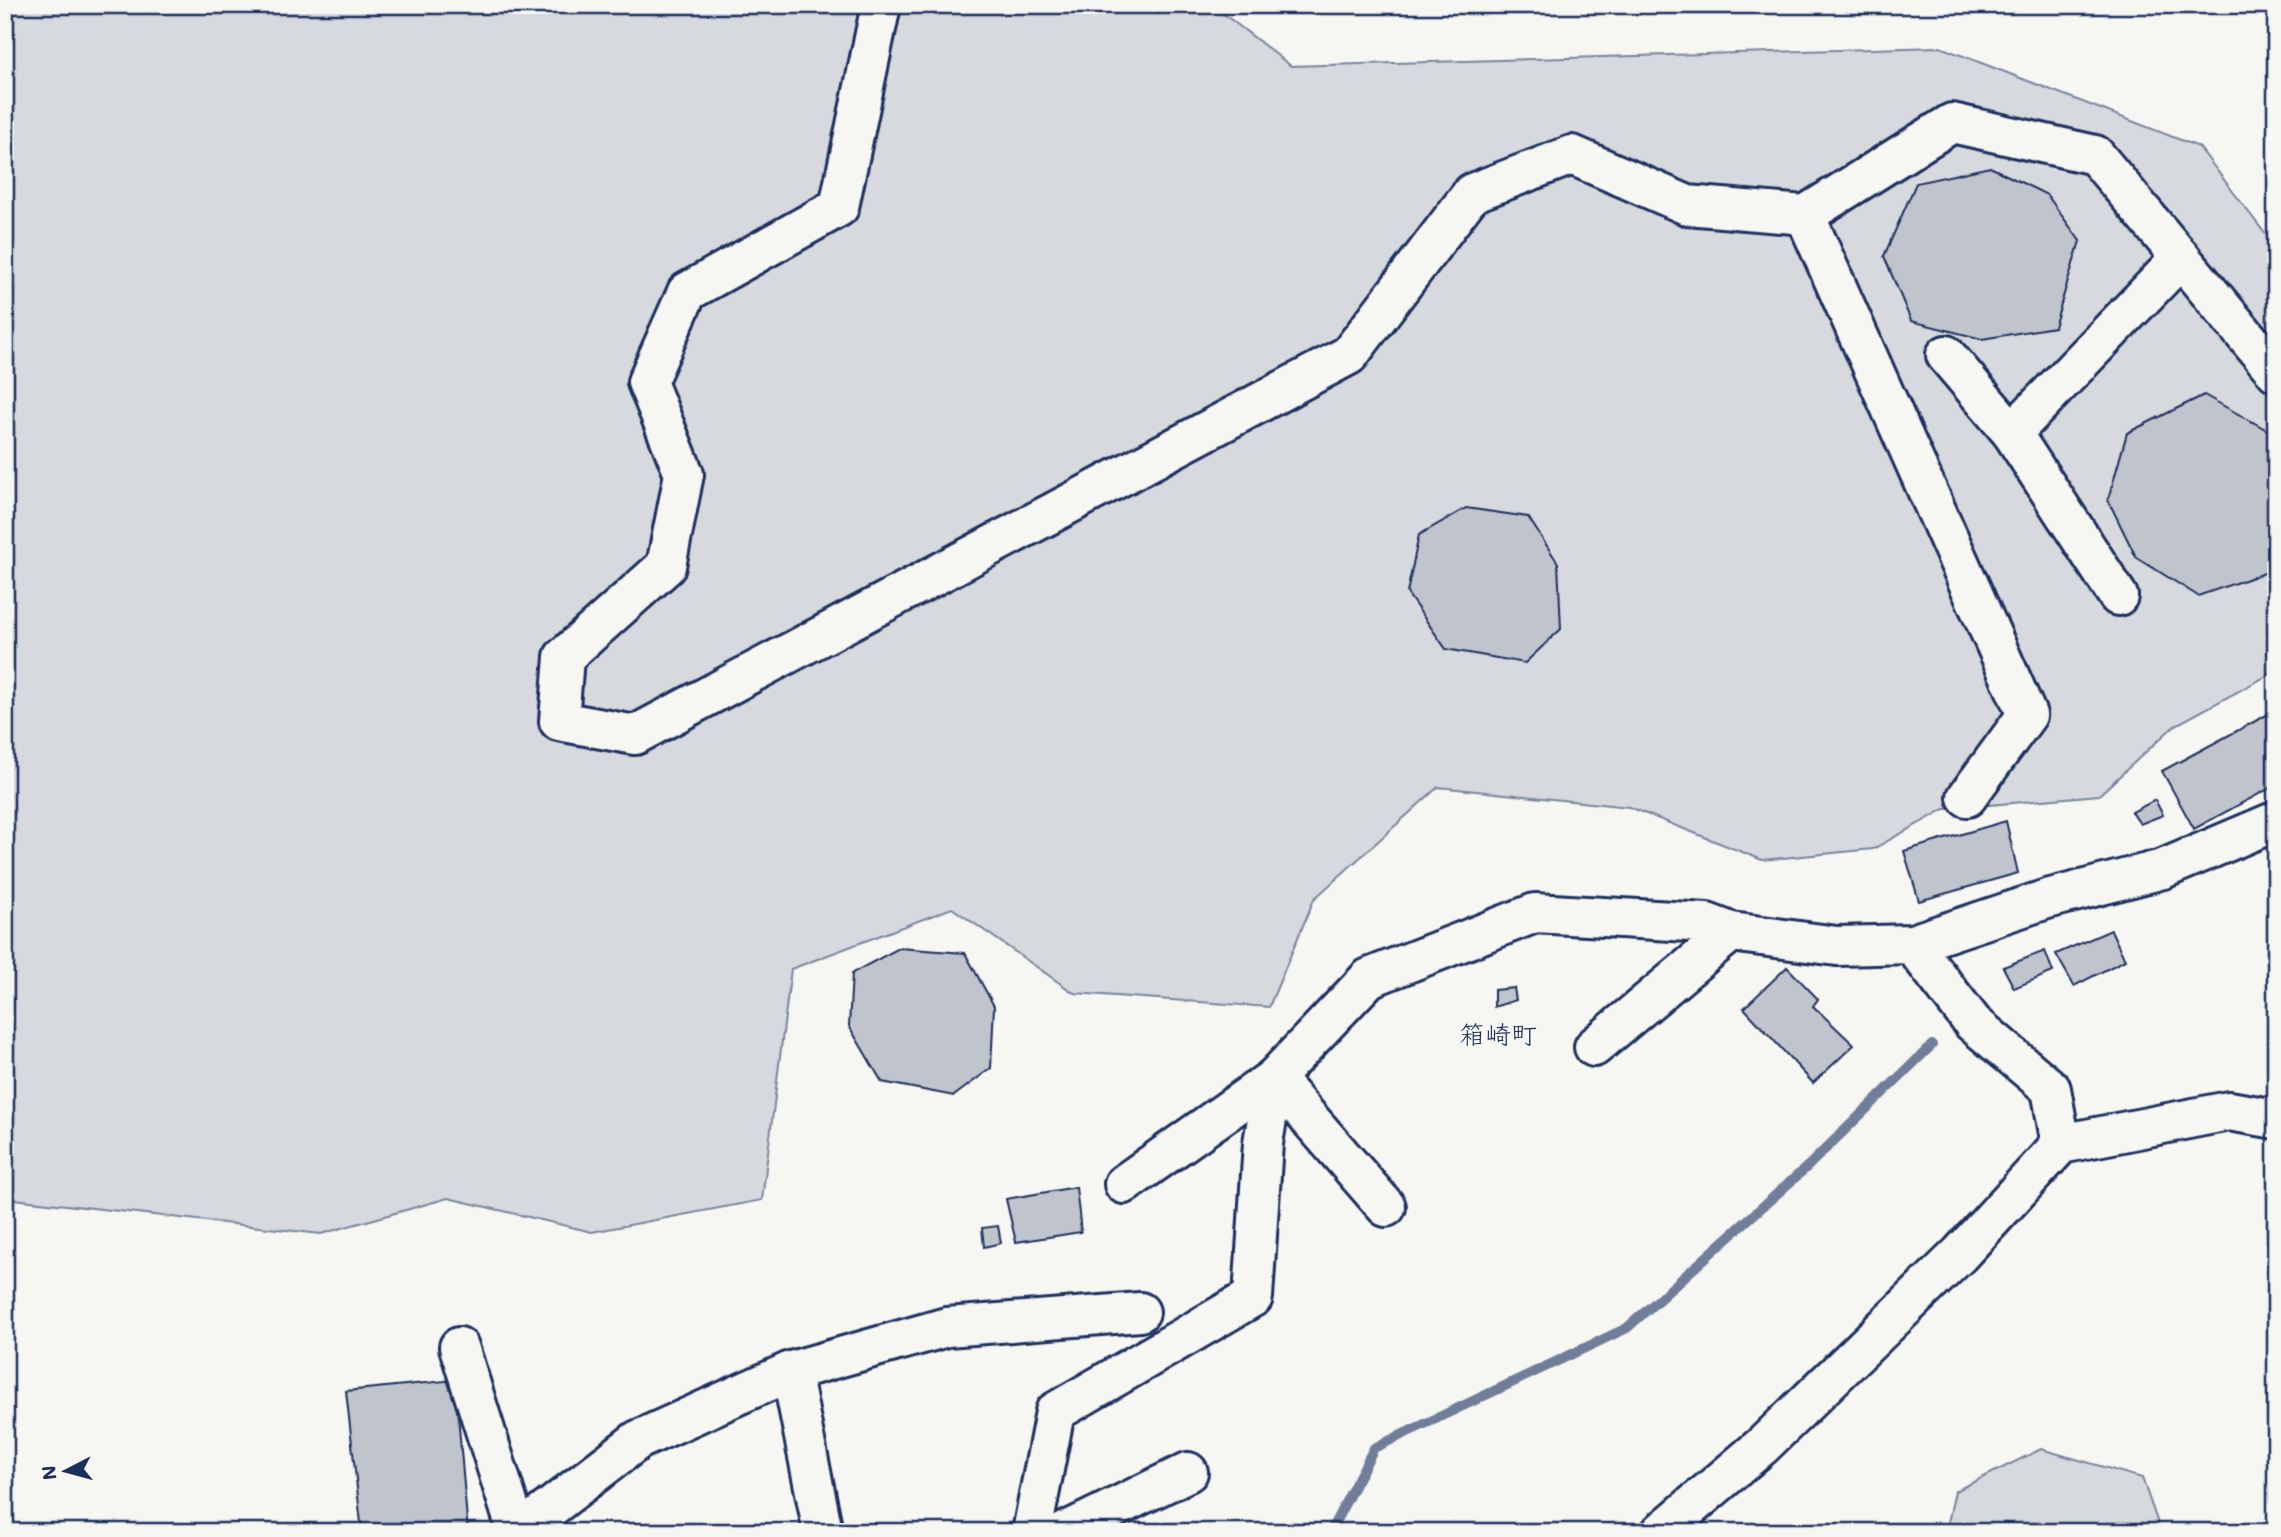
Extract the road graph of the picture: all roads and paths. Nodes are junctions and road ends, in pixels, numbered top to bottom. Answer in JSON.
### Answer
{"nodes":[{"id":1,"x":881,"y":5,"type":"edge"},
{"id":2,"x":1805,"y":215,"type":"junction"},
{"id":3,"x":2181,"y":258,"type":"junction"},
{"id":4,"x":1946,"y":355,"type":"dead end"},
{"id":5,"x":2276,"y":372,"type":"edge"},
{"id":6,"x":2012,"y":433,"type":"junction"},
{"id":7,"x":2118,"y":596,"type":"dead end"},
{"id":8,"x":1967,"y":797,"type":"dead end"},
{"id":9,"x":2276,"y":821,"type":"edge"},
{"id":10,"x":1731,"y":932,"type":"junction"},
{"id":11,"x":1912,"y":944,"type":"junction"},
{"id":12,"x":1594,"y":1047,"type":"dead end"},
{"id":13,"x":1274,"y":1077,"type":"junction"},
{"id":14,"x":2276,"y":1119,"type":"edge"},
{"id":15,"x":2061,"y":1144,"type":"junction"},
{"id":16,"x":1124,"y":1184,"type":"dead end"},
{"id":17,"x":1386,"y":1208,"type":"dead end"},
{"id":18,"x":1140,"y":1312,"type":"dead end"},
{"id":19,"x":460,"y":1347,"type":"dead end"},
{"id":20,"x":791,"y":1371,"type":"junction"},
{"id":21,"x":1188,"y":1472,"type":"dead end"},
{"id":22,"x":518,"y":1532,"type":"edge"},
{"id":23,"x":824,"y":1532,"type":"edge"},
{"id":24,"x":1032,"y":1532,"type":"edge"},
{"id":25,"x":1065,"y":1532,"type":"edge"},
{"id":26,"x":1661,"y":1532,"type":"edge"}],
"edges":[{"from":1,"to":2,"type":"lane"},
{"from":2,"to":3,"type":"lane"},
{"from":2,"to":8,"type":"lane"},
{"from":3,"to":5,"type":"lane"},
{"from":3,"to":6,"type":"lane"},
{"from":4,"to":6,"type":"lane"},
{"from":6,"to":7,"type":"lane"},
{"from":9,"to":11,"type":"lane"},
{"from":10,"to":11,"type":"lane"},
{"from":10,"to":12,"type":"lane"},
{"from":10,"to":13,"type":"lane"},
{"from":11,"to":15,"type":"lane"},
{"from":13,"to":16,"type":"lane"},
{"from":13,"to":17,"type":"lane"},
{"from":13,"to":24,"type":"lane"},
{"from":14,"to":15,"type":"lane"},
{"from":15,"to":26,"type":"lane"},
{"from":18,"to":20,"type":"lane"},
{"from":19,"to":22,"type":"lane"},
{"from":20,"to":22,"type":"lane"},
{"from":20,"to":23,"type":"lane"},
{"from":21,"to":25,"type":"lane"}]}
